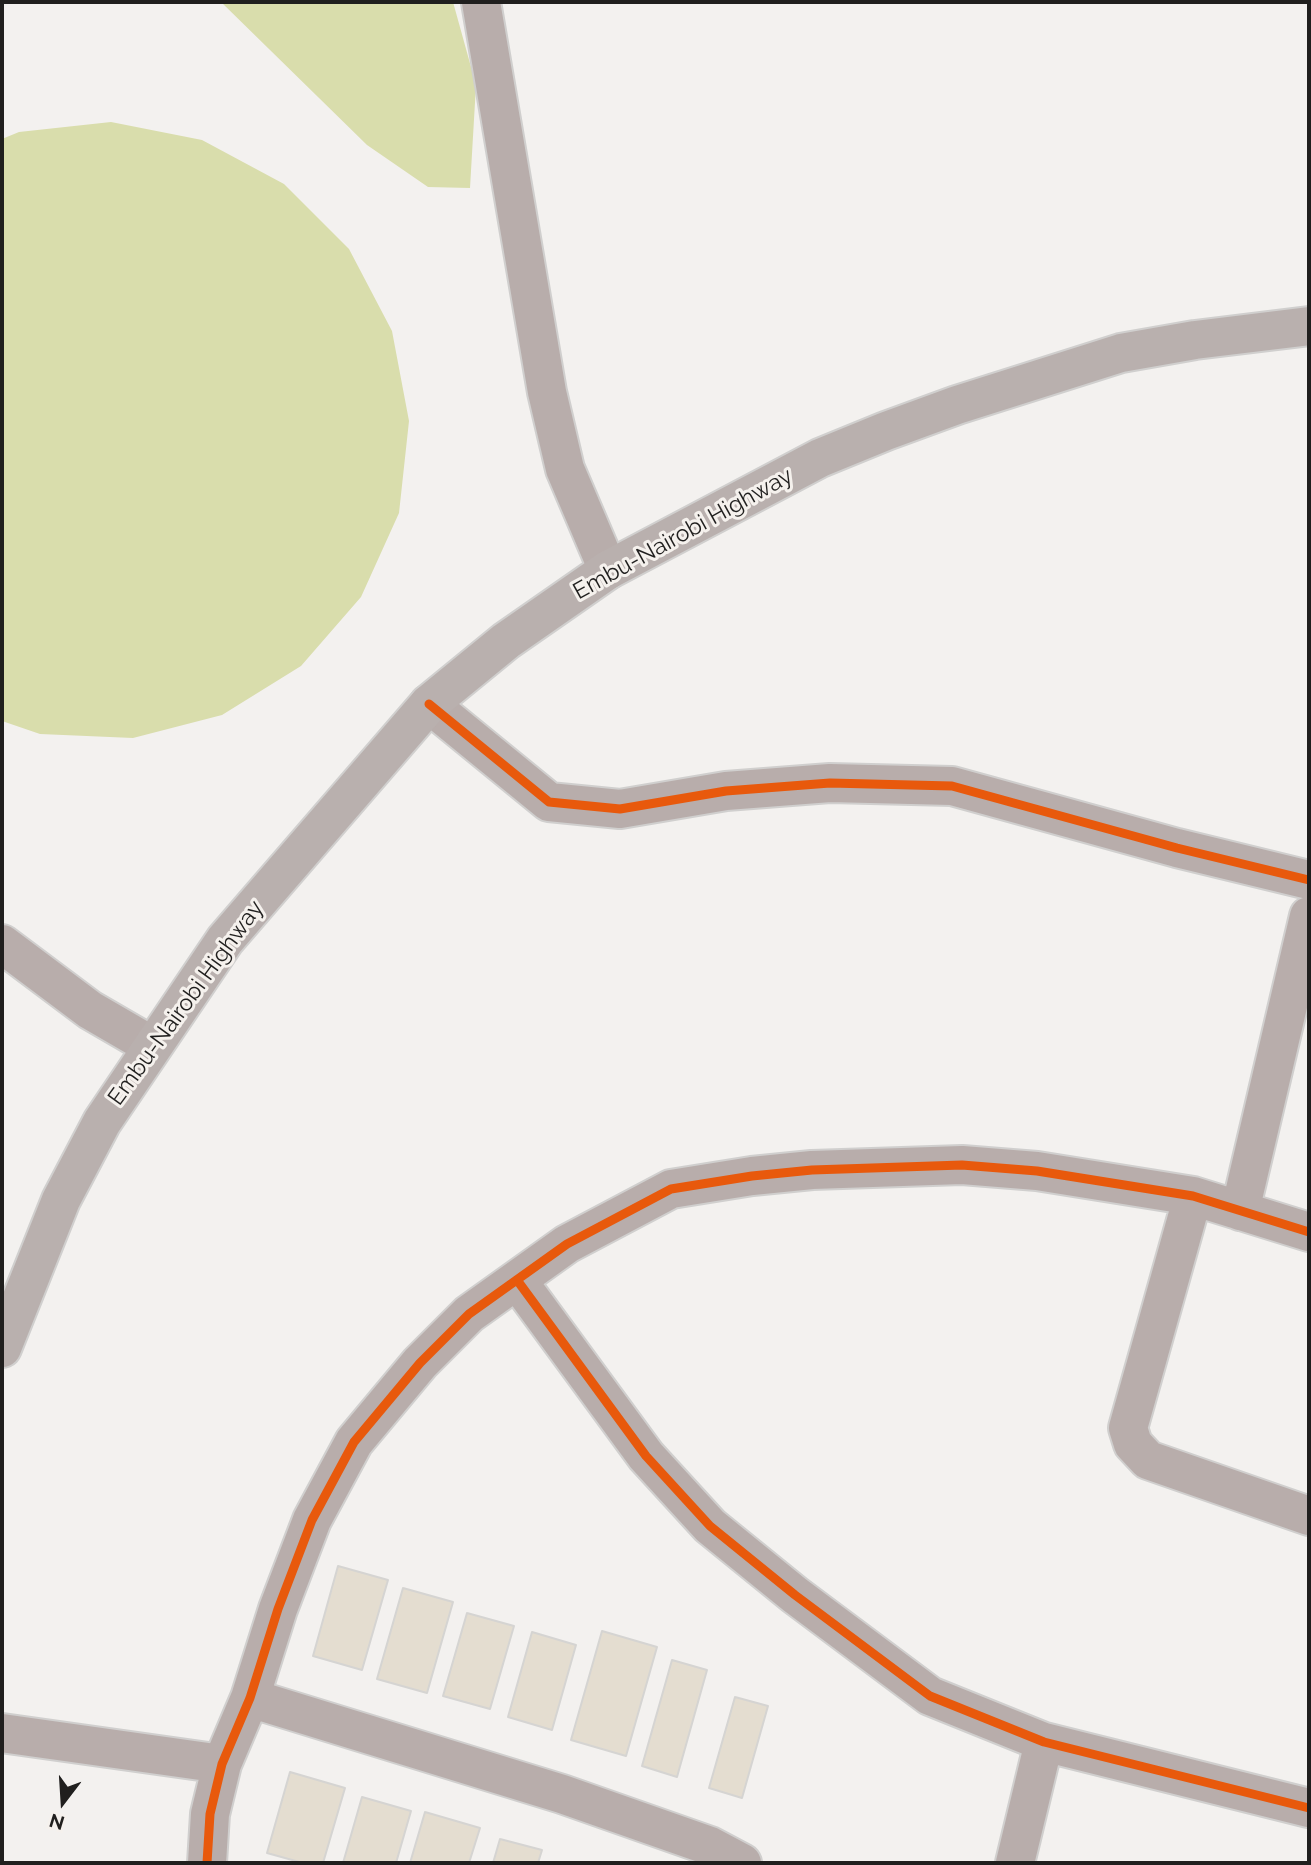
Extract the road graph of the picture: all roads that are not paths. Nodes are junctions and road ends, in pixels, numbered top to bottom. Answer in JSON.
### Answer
{"nodes":[{"id":1,"x":481,"y":2,"type":"edge"},
{"id":2,"x":1309,"y":326,"type":"edge"},
{"id":3,"x":608,"y":570,"type":"junction"},
{"id":4,"x":429,"y":704,"type":"junction"},
{"id":5,"x":1309,"y":880,"type":"edge"},
{"id":6,"x":1309,"y":916,"type":"edge"},
{"id":7,"x":2,"y":944,"type":"edge"},
{"id":8,"x":1301,"y":994,"type":"edge"},
{"id":9,"x":152,"y":1046,"type":"junction"},
{"id":10,"x":1194,"y":1196,"type":"junction"},
{"id":11,"x":1240,"y":1211,"type":"junction"},
{"id":12,"x":1309,"y":1233,"type":"edge"},
{"id":13,"x":517,"y":1280,"type":"junction"},
{"id":14,"x":2,"y":1348,"type":"edge"},
{"id":15,"x":1309,"y":1516,"type":"edge"},
{"id":16,"x":250,"y":1698,"type":"junction"},
{"id":17,"x":2,"y":1733,"type":"edge"},
{"id":18,"x":1044,"y":1742,"type":"junction"},
{"id":19,"x":222,"y":1764,"type":"junction"},
{"id":20,"x":1309,"y":1808,"type":"edge"},
{"id":21,"x":207,"y":1863,"type":"edge"},
{"id":22,"x":742,"y":1863,"type":"edge"},
{"id":23,"x":1014,"y":1863,"type":"edge"}],
"edges":[{"from":1,"to":3,"type":"street"},
{"from":2,"to":3,"type":"main road","name":"Embu-Nairobi Highway"},
{"from":3,"to":4,"type":"main road","name":"Embu-Nairobi Highway"},
{"from":4,"to":5,"type":"street"},
{"from":4,"to":9,"type":"main road","name":"Embu-Nairobi Highway"},
{"from":6,"to":8,"type":"street"},
{"from":7,"to":9,"type":"street"},
{"from":8,"to":11,"type":"street"},
{"from":9,"to":14,"type":"main road","name":"Embu-Nairobi Highway"},
{"from":10,"to":11,"type":"street"},
{"from":10,"to":13,"type":"street"},
{"from":10,"to":15,"type":"street"},
{"from":11,"to":12,"type":"street"},
{"from":13,"to":16,"type":"street"},
{"from":13,"to":18,"type":"street"},
{"from":16,"to":19,"type":"street"},
{"from":16,"to":22,"type":"street"},
{"from":17,"to":19,"type":"street"},
{"from":18,"to":20,"type":"street"},
{"from":18,"to":23,"type":"street"},
{"from":19,"to":21,"type":"street"}]}
